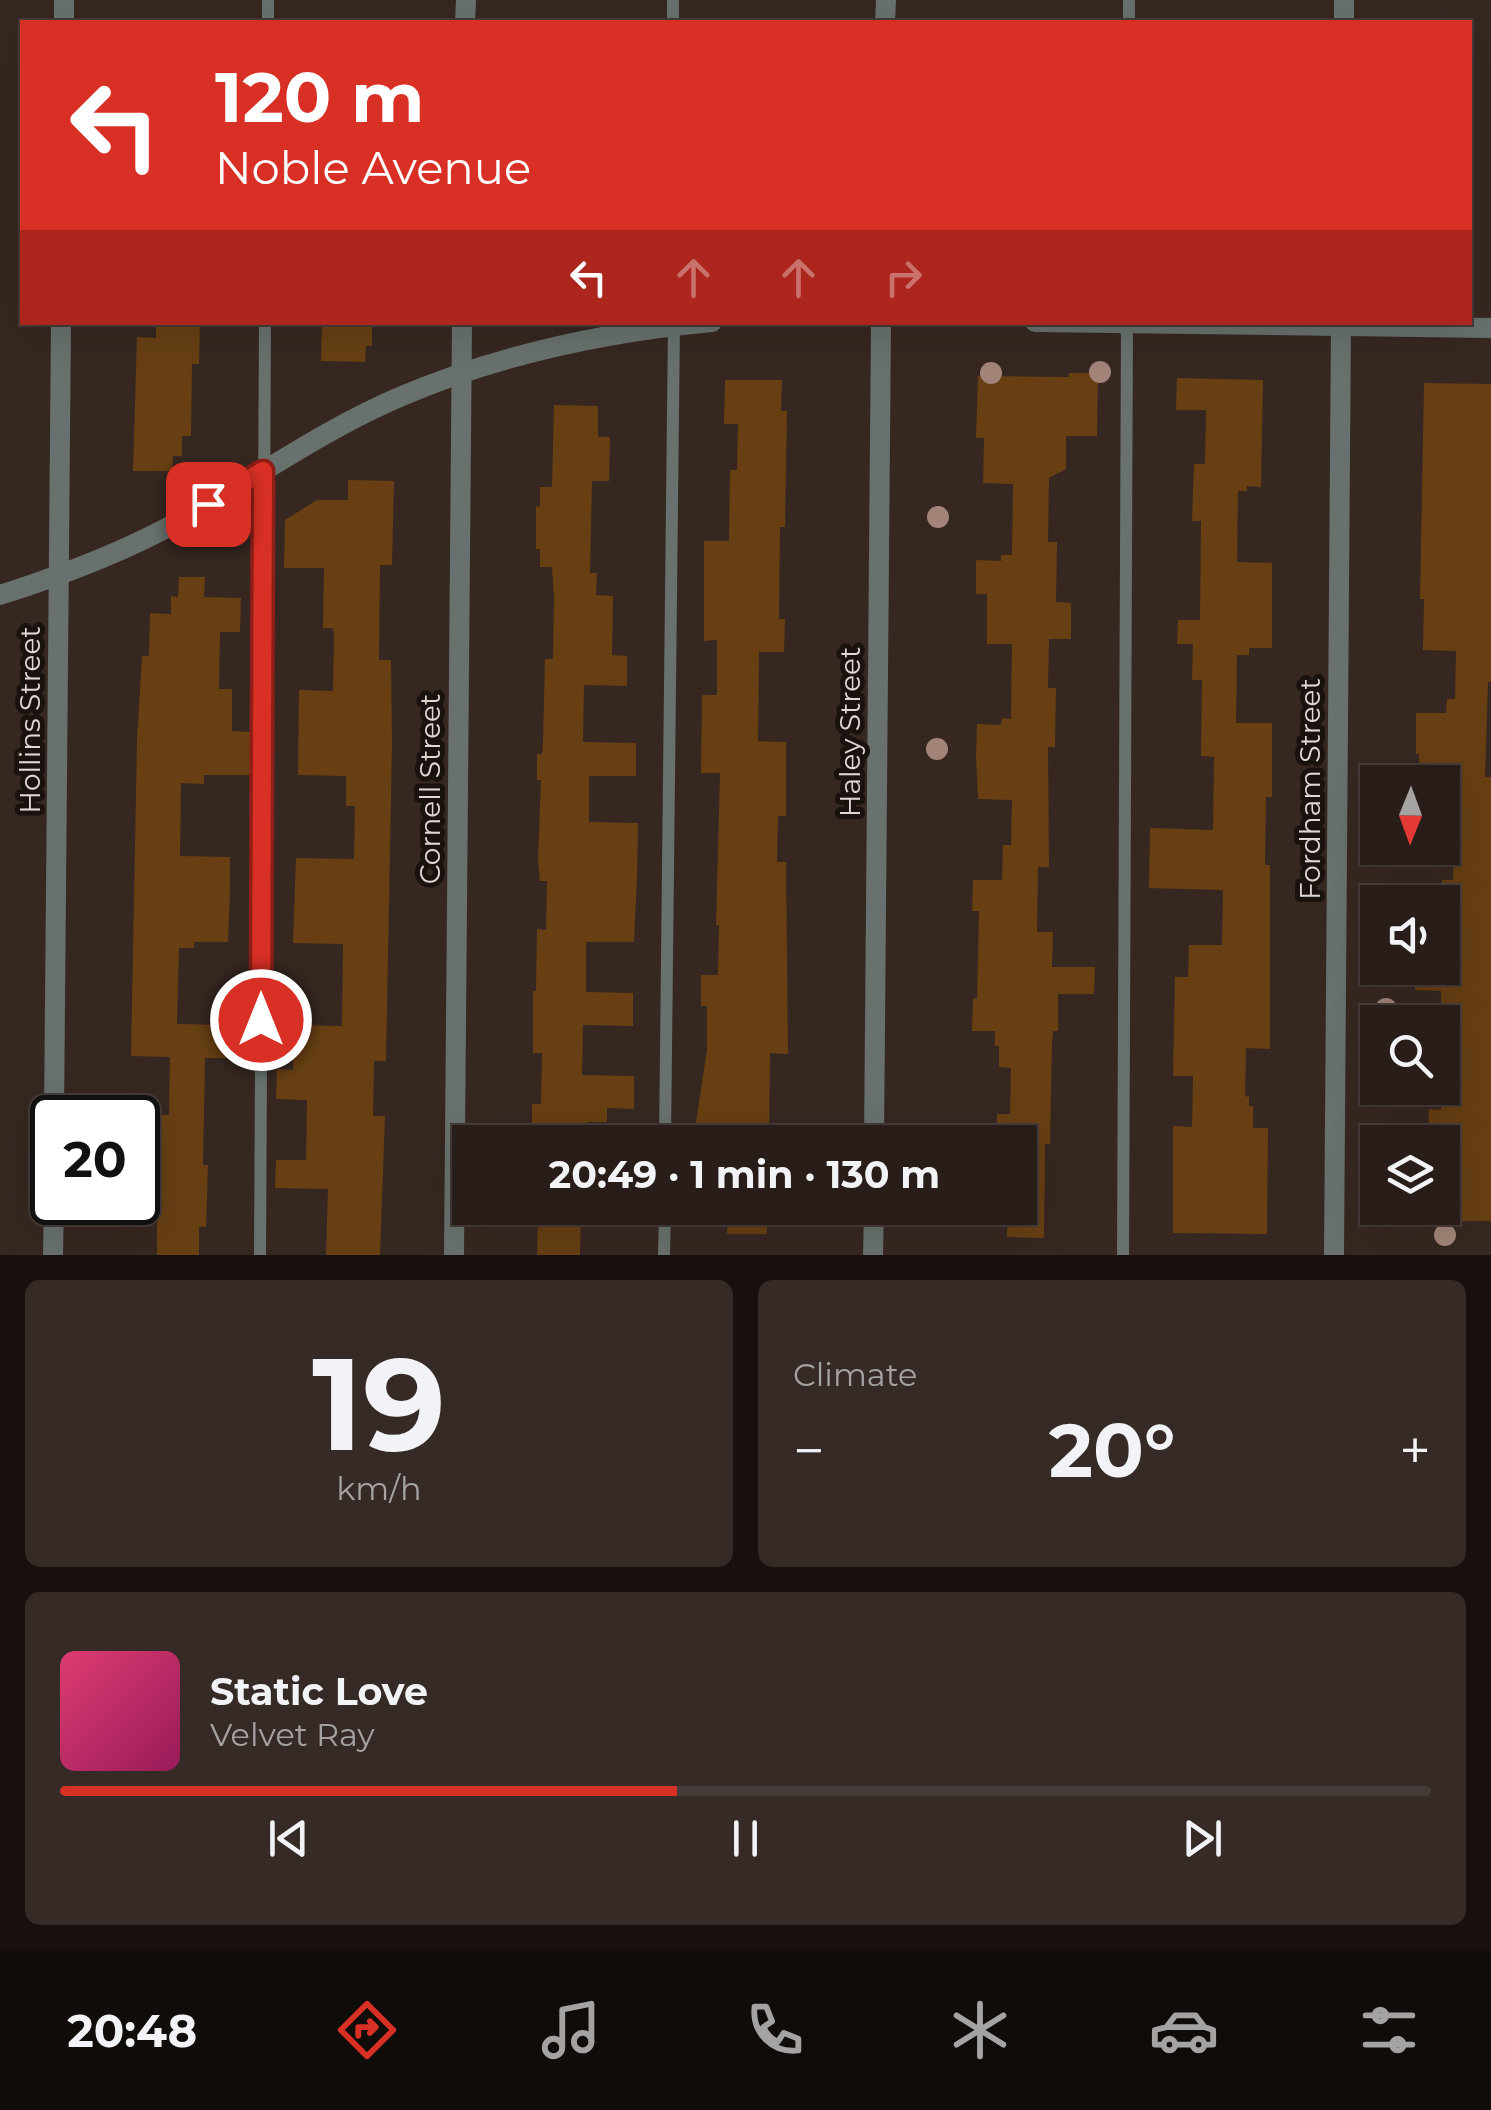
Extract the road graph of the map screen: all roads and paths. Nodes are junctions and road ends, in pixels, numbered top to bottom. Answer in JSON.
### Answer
{"nodes":[{"id":1,"x":61,"y":325,"type":"edge"},
{"id":2,"x":265,"y":325,"type":"edge"},
{"id":3,"x":462,"y":325,"type":"edge"},
{"id":4,"x":668,"y":325,"type":"edge"},
{"id":5,"x":674,"y":325,"type":"edge"},
{"id":6,"x":881,"y":325,"type":"edge"},
{"id":7,"x":1127,"y":325,"type":"edge"},
{"id":8,"x":1340,"y":325,"type":"edge"},
{"id":9,"x":1378,"y":325,"type":"edge"},
{"id":10,"x":1491,"y":328,"type":"edge"},
{"id":11,"x":462,"y":373,"type":"junction"},
{"id":12,"x":263,"y":471,"type":"junction"},
{"id":13,"x":59,"y":576,"type":"junction"},
{"id":14,"x":0,"y":595,"type":"edge"},
{"id":15,"x":54,"y":1095,"type":"edge"},
{"id":16,"x":666,"y":1125,"type":"edge"},
{"id":17,"x":874,"y":1125,"type":"edge"},
{"id":18,"x":54,"y":1225,"type":"edge"},
{"id":19,"x":665,"y":1225,"type":"edge"},
{"id":20,"x":874,"y":1225,"type":"edge"},
{"id":21,"x":53,"y":1255,"type":"edge"},
{"id":22,"x":260,"y":1255,"type":"edge"},
{"id":23,"x":454,"y":1255,"type":"edge"},
{"id":24,"x":664,"y":1255,"type":"edge"},
{"id":25,"x":874,"y":1255,"type":"edge"},
{"id":26,"x":1123,"y":1255,"type":"edge"},
{"id":27,"x":1334,"y":1255,"type":"edge"}],
"edges":[{"from":1,"to":13,"type":"street","name":"Hollins Street"},
{"from":2,"to":12,"type":"lane"},
{"from":3,"to":11,"type":"street","name":"Cornell Street"},
{"from":4,"to":11,"type":"street"},
{"from":5,"to":16,"type":"lane"},
{"from":6,"to":17,"type":"street","name":"Haley Street"},
{"from":7,"to":26,"type":"lane"},
{"from":8,"to":27,"type":"street","name":"Fordham Street"},
{"from":9,"to":10,"type":"street"},
{"from":11,"to":12,"type":"street"},
{"from":11,"to":23,"type":"street","name":"Cornell Street"},
{"from":12,"to":13,"type":"street"},
{"from":12,"to":22,"type":"lane"},
{"from":13,"to":14,"type":"street"},
{"from":13,"to":15,"type":"street","name":"Hollins Street"},
{"from":18,"to":21,"type":"street"},
{"from":19,"to":24,"type":"lane"},
{"from":20,"to":25,"type":"street"}]}
